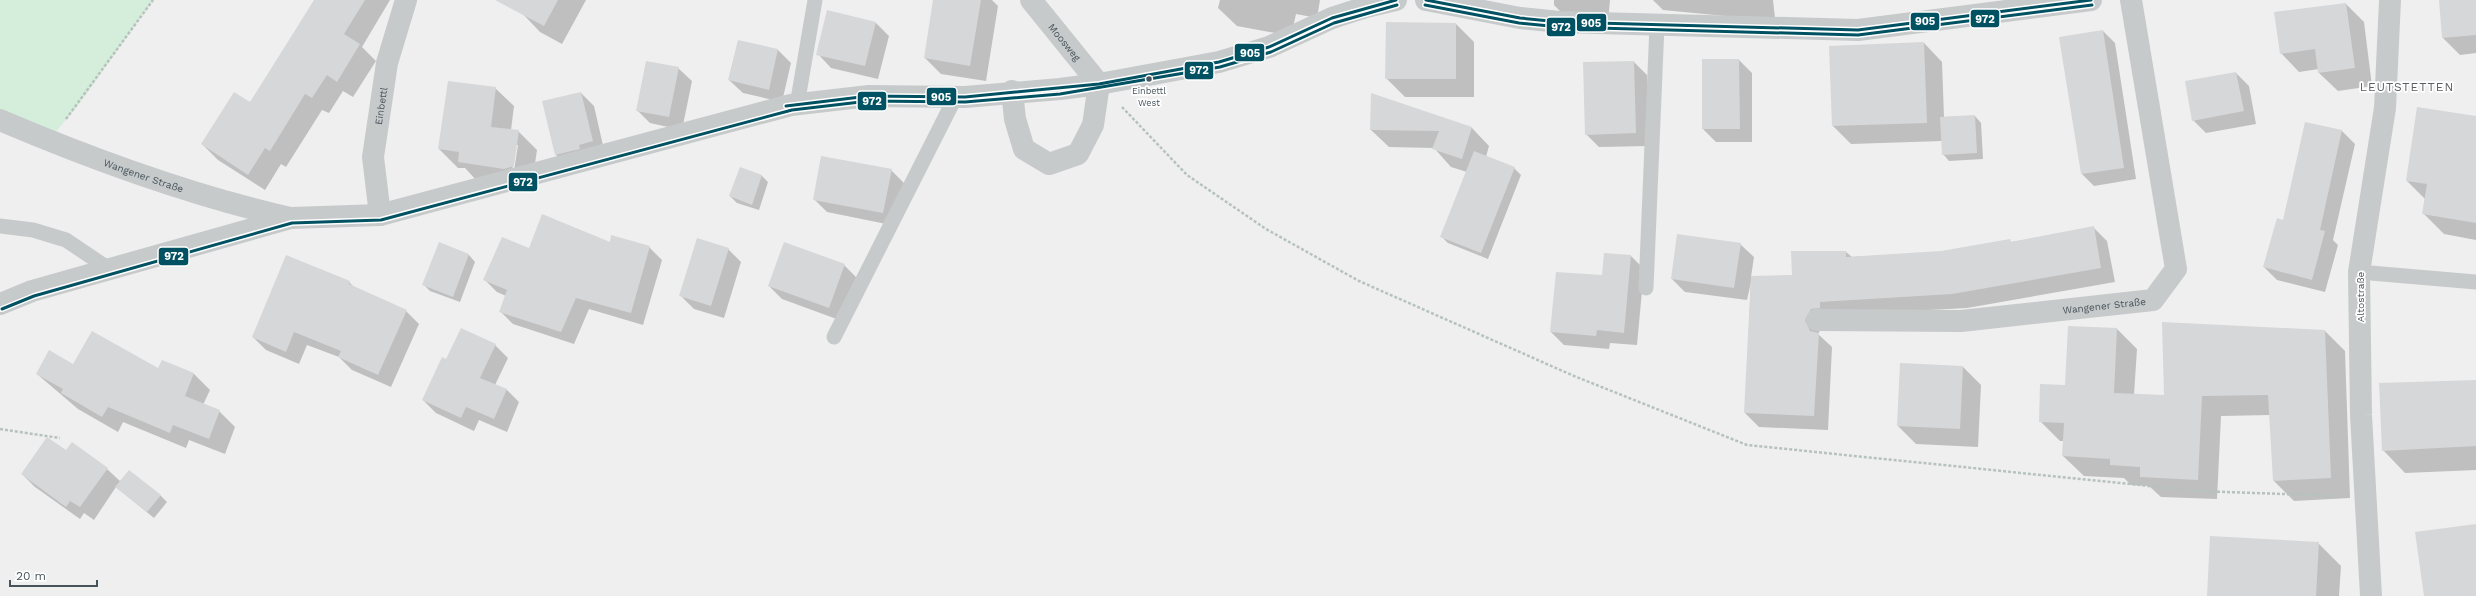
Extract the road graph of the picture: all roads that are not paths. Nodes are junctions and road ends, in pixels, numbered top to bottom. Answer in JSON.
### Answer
{"nodes":[{"id":1,"x":406,"y":0,"type":"edge"},
{"id":2,"x":815,"y":0,"type":"edge"},
{"id":3,"x":1031,"y":0,"type":"edge"},
{"id":4,"x":1396,"y":0,"type":"edge"},
{"id":5,"x":1426,"y":0,"type":"edge"},
{"id":6,"x":2084,"y":0,"type":"edge"},
{"id":7,"x":2131,"y":0,"type":"edge"},
{"id":8,"x":2390,"y":0,"type":"edge"},
{"id":9,"x":1657,"y":25,"type":"junction"},
{"id":10,"x":1099,"y":84,"type":"junction"},
{"id":11,"x":1012,"y":92,"type":"junction"},
{"id":12,"x":956,"y":96,"type":"junction"},
{"id":13,"x":798,"y":105,"type":"junction"},
{"id":14,"x":0,"y":120,"type":"edge"},
{"id":15,"x":380,"y":215,"type":"junction"},
{"id":16,"x":291,"y":218,"type":"junction"},
{"id":17,"x":0,"y":226,"type":"edge"},
{"id":18,"x":109,"y":269,"type":"junction"},
{"id":19,"x":2360,"y":272,"type":"junction"},
{"id":20,"x":2476,"y":282,"type":"edge"},
{"id":21,"x":1646,"y":288,"type":"dead end"},
{"id":22,"x":0,"y":304,"type":"edge"},
{"id":23,"x":1817,"y":320,"type":"dead end"},
{"id":24,"x":834,"y":337,"type":"dead end"},
{"id":25,"x":2371,"y":596,"type":"edge"}],
"edges":[{"from":1,"to":15,"type":"street","name":"Einbettl"},
{"from":2,"to":13,"type":"lane"},
{"from":3,"to":10,"type":"street","name":"Moosweg"},
{"from":4,"to":10,"type":"street","name":"Wangener Straße"},
{"from":5,"to":9,"type":"street"},
{"from":6,"to":9,"type":"street"},
{"from":7,"to":23,"type":"street","name":"Wangener Straße"},
{"from":8,"to":19,"type":"street","name":"Altostraße"},
{"from":9,"to":21,"type":"lane"},
{"from":10,"to":11,"type":"street","name":"Wangener Straße"},
{"from":10,"to":11,"type":"street"},
{"from":11,"to":12,"type":"street","name":"Wangener Straße"},
{"from":12,"to":13,"type":"street","name":"Wangener Straße"},
{"from":12,"to":24,"type":"lane"},
{"from":13,"to":15,"type":"street","name":"Wangener Straße"},
{"from":14,"to":16,"type":"street","name":"Wangener Straße"},
{"from":15,"to":16,"type":"street","name":"Wangener Straße"},
{"from":16,"to":18,"type":"street","name":"Wangener Straße"},
{"from":17,"to":18,"type":"lane"},
{"from":18,"to":22,"type":"street","name":"Wangener Straße"},
{"from":19,"to":20,"type":"lane"},
{"from":19,"to":25,"type":"street","name":"Altostraße"}]}
